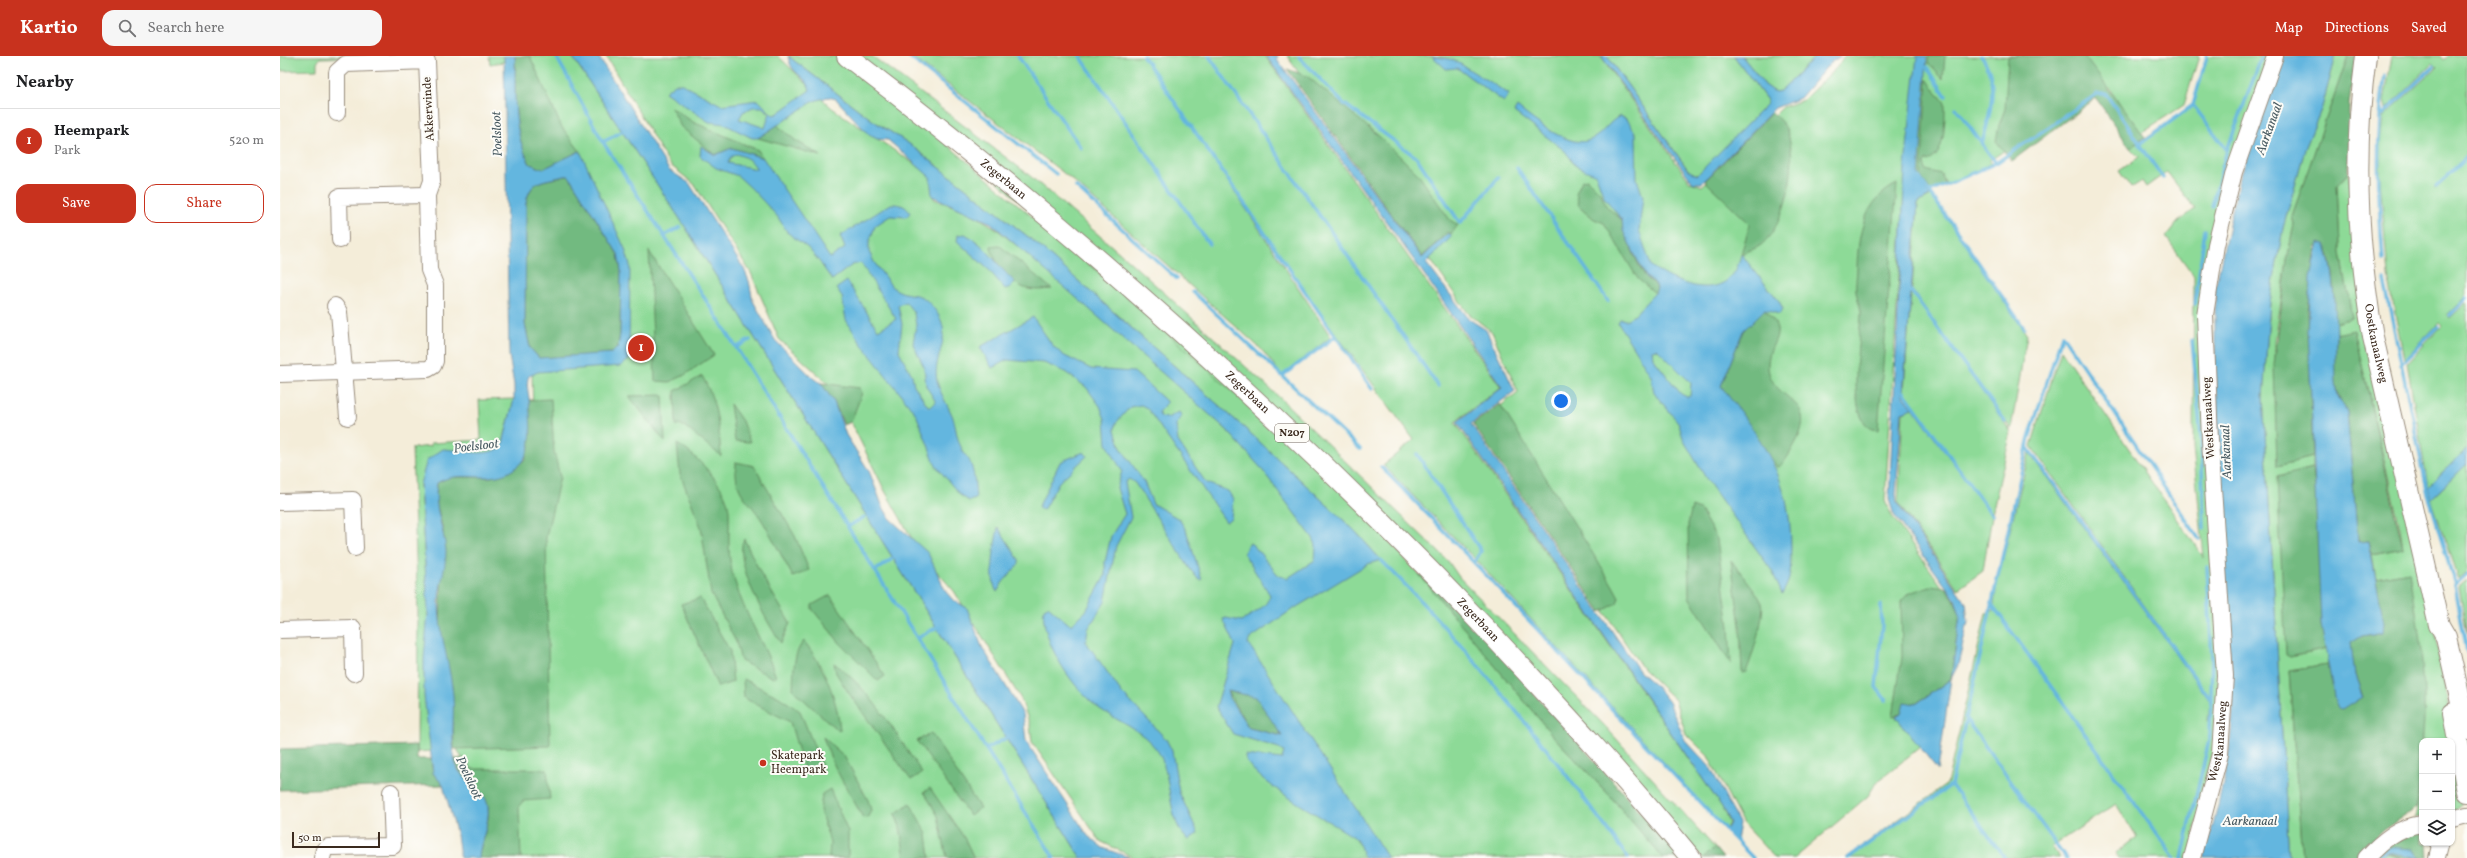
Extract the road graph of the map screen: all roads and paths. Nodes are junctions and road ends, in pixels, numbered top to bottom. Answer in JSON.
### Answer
{"nodes":[{"id":1,"x":846,"y":56,"type":"edge"},
{"id":2,"x":2275,"y":56,"type":"edge"},
{"id":3,"x":2366,"y":56,"type":"edge"},
{"id":4,"x":337,"y":113,"type":"dead end"},
{"id":5,"x":427,"y":195,"type":"junction"},
{"id":6,"x":340,"y":240,"type":"dead end"},
{"id":7,"x":335,"y":306,"type":"dead end"},
{"id":8,"x":346,"y":373,"type":"junction"},
{"id":9,"x":280,"y":374,"type":"edge"},
{"id":10,"x":348,"y":417,"type":"dead end"},
{"id":11,"x":280,"y":502,"type":"edge"},
{"id":12,"x":355,"y":548,"type":"dead end"},
{"id":13,"x":2439,"y":625,"type":"junction"},
{"id":14,"x":280,"y":630,"type":"edge"},
{"id":15,"x":354,"y":673,"type":"dead end"},
{"id":16,"x":2467,"y":729,"type":"edge"},
{"id":17,"x":391,"y":792,"type":"dead end"},
{"id":18,"x":2467,"y":792,"type":"edge"},
{"id":19,"x":2467,"y":815,"type":"edge"},
{"id":20,"x":2455,"y":818,"type":"edge"},
{"id":21,"x":2419,"y":824,"type":"edge"},
{"id":22,"x":2440,"y":846,"type":"edge"},
{"id":23,"x":322,"y":858,"type":"edge"},
{"id":24,"x":1691,"y":858,"type":"edge"},
{"id":25,"x":2192,"y":858,"type":"edge"},
{"id":26,"x":2366,"y":858,"type":"edge"},
{"id":27,"x":2437,"y":858,"type":"edge"}],
"edges":[{"from":1,"to":24,"type":"main road","name":"Zegerbaan","number":"N207"},
{"from":2,"to":25,"type":"street","name":"Westkanaalweg"},
{"from":3,"to":13,"type":"main road","name":"Oostkanaalweg"},
{"from":4,"to":5,"type":"street","name":"Akkerwinde"},
{"from":5,"to":6,"type":"street"},
{"from":5,"to":8,"type":"street","name":"Akkerwinde"},
{"from":7,"to":8,"type":"street"},
{"from":8,"to":9,"type":"street","name":"Akkerwinde"},
{"from":8,"to":10,"type":"street"},
{"from":11,"to":12,"type":"street"},
{"from":13,"to":16,"type":"main road","name":"Oostkanaalweg"},
{"from":13,"to":18,"type":"main road","name":"Oostkanaalweg"},
{"from":14,"to":15,"type":"street"},
{"from":17,"to":23,"type":"street"},
{"from":19,"to":20,"type":"street"},
{"from":21,"to":26,"type":"street"},
{"from":22,"to":27,"type":"street"}]}
